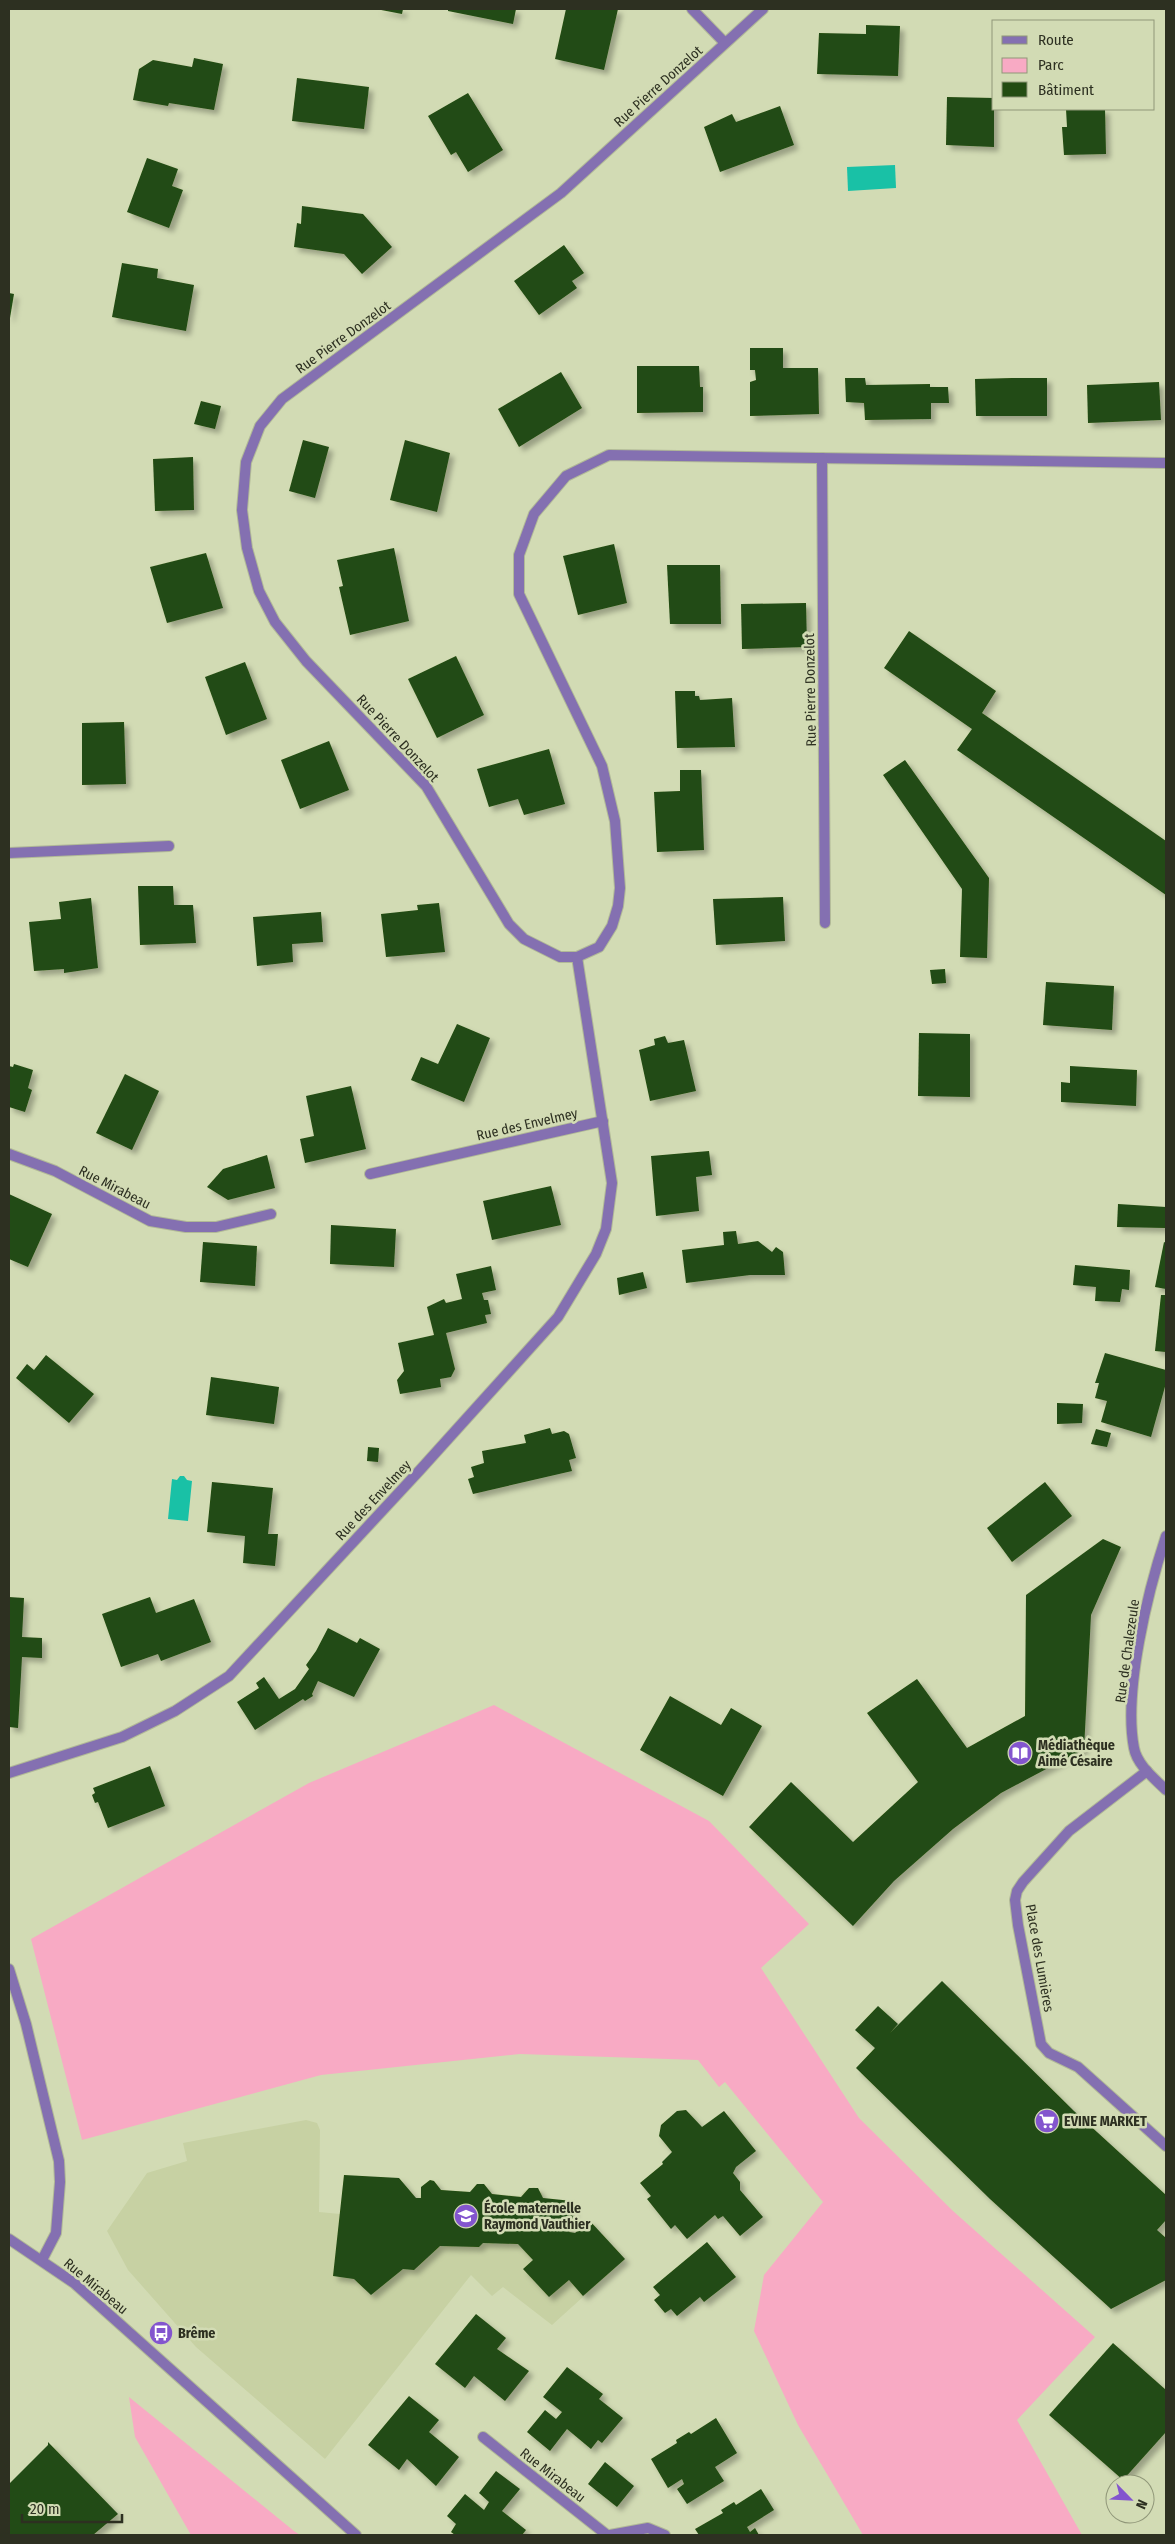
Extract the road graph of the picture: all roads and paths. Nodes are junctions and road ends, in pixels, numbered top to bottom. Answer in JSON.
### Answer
{"nodes":[{"id":1,"x":692,"y":9,"type":"edge"},
{"id":2,"x":763,"y":9,"type":"edge"},
{"id":3,"x":725,"y":43,"type":"junction"},
{"id":4,"x":822,"y":458,"type":"junction"},
{"id":5,"x":1166,"y":463,"type":"edge"},
{"id":6,"x":169,"y":846,"type":"dead end"},
{"id":7,"x":9,"y":853,"type":"edge"},
{"id":8,"x":825,"y":923,"type":"dead end"},
{"id":9,"x":577,"y":957,"type":"junction"},
{"id":10,"x":603,"y":1121,"type":"junction"},
{"id":11,"x":9,"y":1154,"type":"edge"},
{"id":12,"x":370,"y":1174,"type":"dead end"},
{"id":13,"x":271,"y":1214,"type":"dead end"},
{"id":14,"x":1166,"y":1536,"type":"edge"},
{"id":15,"x":1146,"y":1771,"type":"junction"},
{"id":16,"x":9,"y":1773,"type":"edge"},
{"id":17,"x":1166,"y":1790,"type":"edge"},
{"id":18,"x":9,"y":1969,"type":"edge"},
{"id":19,"x":1166,"y":2146,"type":"edge"},
{"id":20,"x":9,"y":2239,"type":"edge"},
{"id":21,"x":42,"y":2260,"type":"junction"},
{"id":22,"x":483,"y":2437,"type":"dead end"},
{"id":23,"x":356,"y":2535,"type":"edge"},
{"id":24,"x":609,"y":2535,"type":"edge"},
{"id":25,"x":665,"y":2535,"type":"edge"}],
"edges":[{"from":1,"to":3,"type":"street"},
{"from":2,"to":3,"type":"street","name":"Rue Pierre Donzelot"},
{"from":3,"to":9,"type":"street","name":"Rue Pierre Donzelot"},
{"from":4,"to":5,"type":"street"},
{"from":4,"to":8,"type":"street","name":"Rue Pierre Donzelot"},
{"from":4,"to":9,"type":"street"},
{"from":6,"to":7,"type":"street"},
{"from":9,"to":10,"type":"street","name":"Rue des Envelmey"},
{"from":10,"to":12,"type":"street","name":"Rue des Envelmey"},
{"from":10,"to":16,"type":"street","name":"Rue des Envelmey"},
{"from":11,"to":13,"type":"street","name":"Rue Mirabeau"},
{"from":14,"to":15,"type":"street","name":"Rue de Chalezeule"},
{"from":15,"to":17,"type":"street","name":"Rue de Chalezeule"},
{"from":15,"to":19,"type":"street","name":"Place des Lumières"},
{"from":18,"to":21,"type":"street","name":"Rue Mirabeau"},
{"from":20,"to":21,"type":"street"},
{"from":21,"to":23,"type":"street","name":"Rue Mirabeau"},
{"from":22,"to":24,"type":"street","name":"Rue Mirabeau"},
{"from":24,"to":25,"type":"street","name":"Rue Mirabeau"}]}
